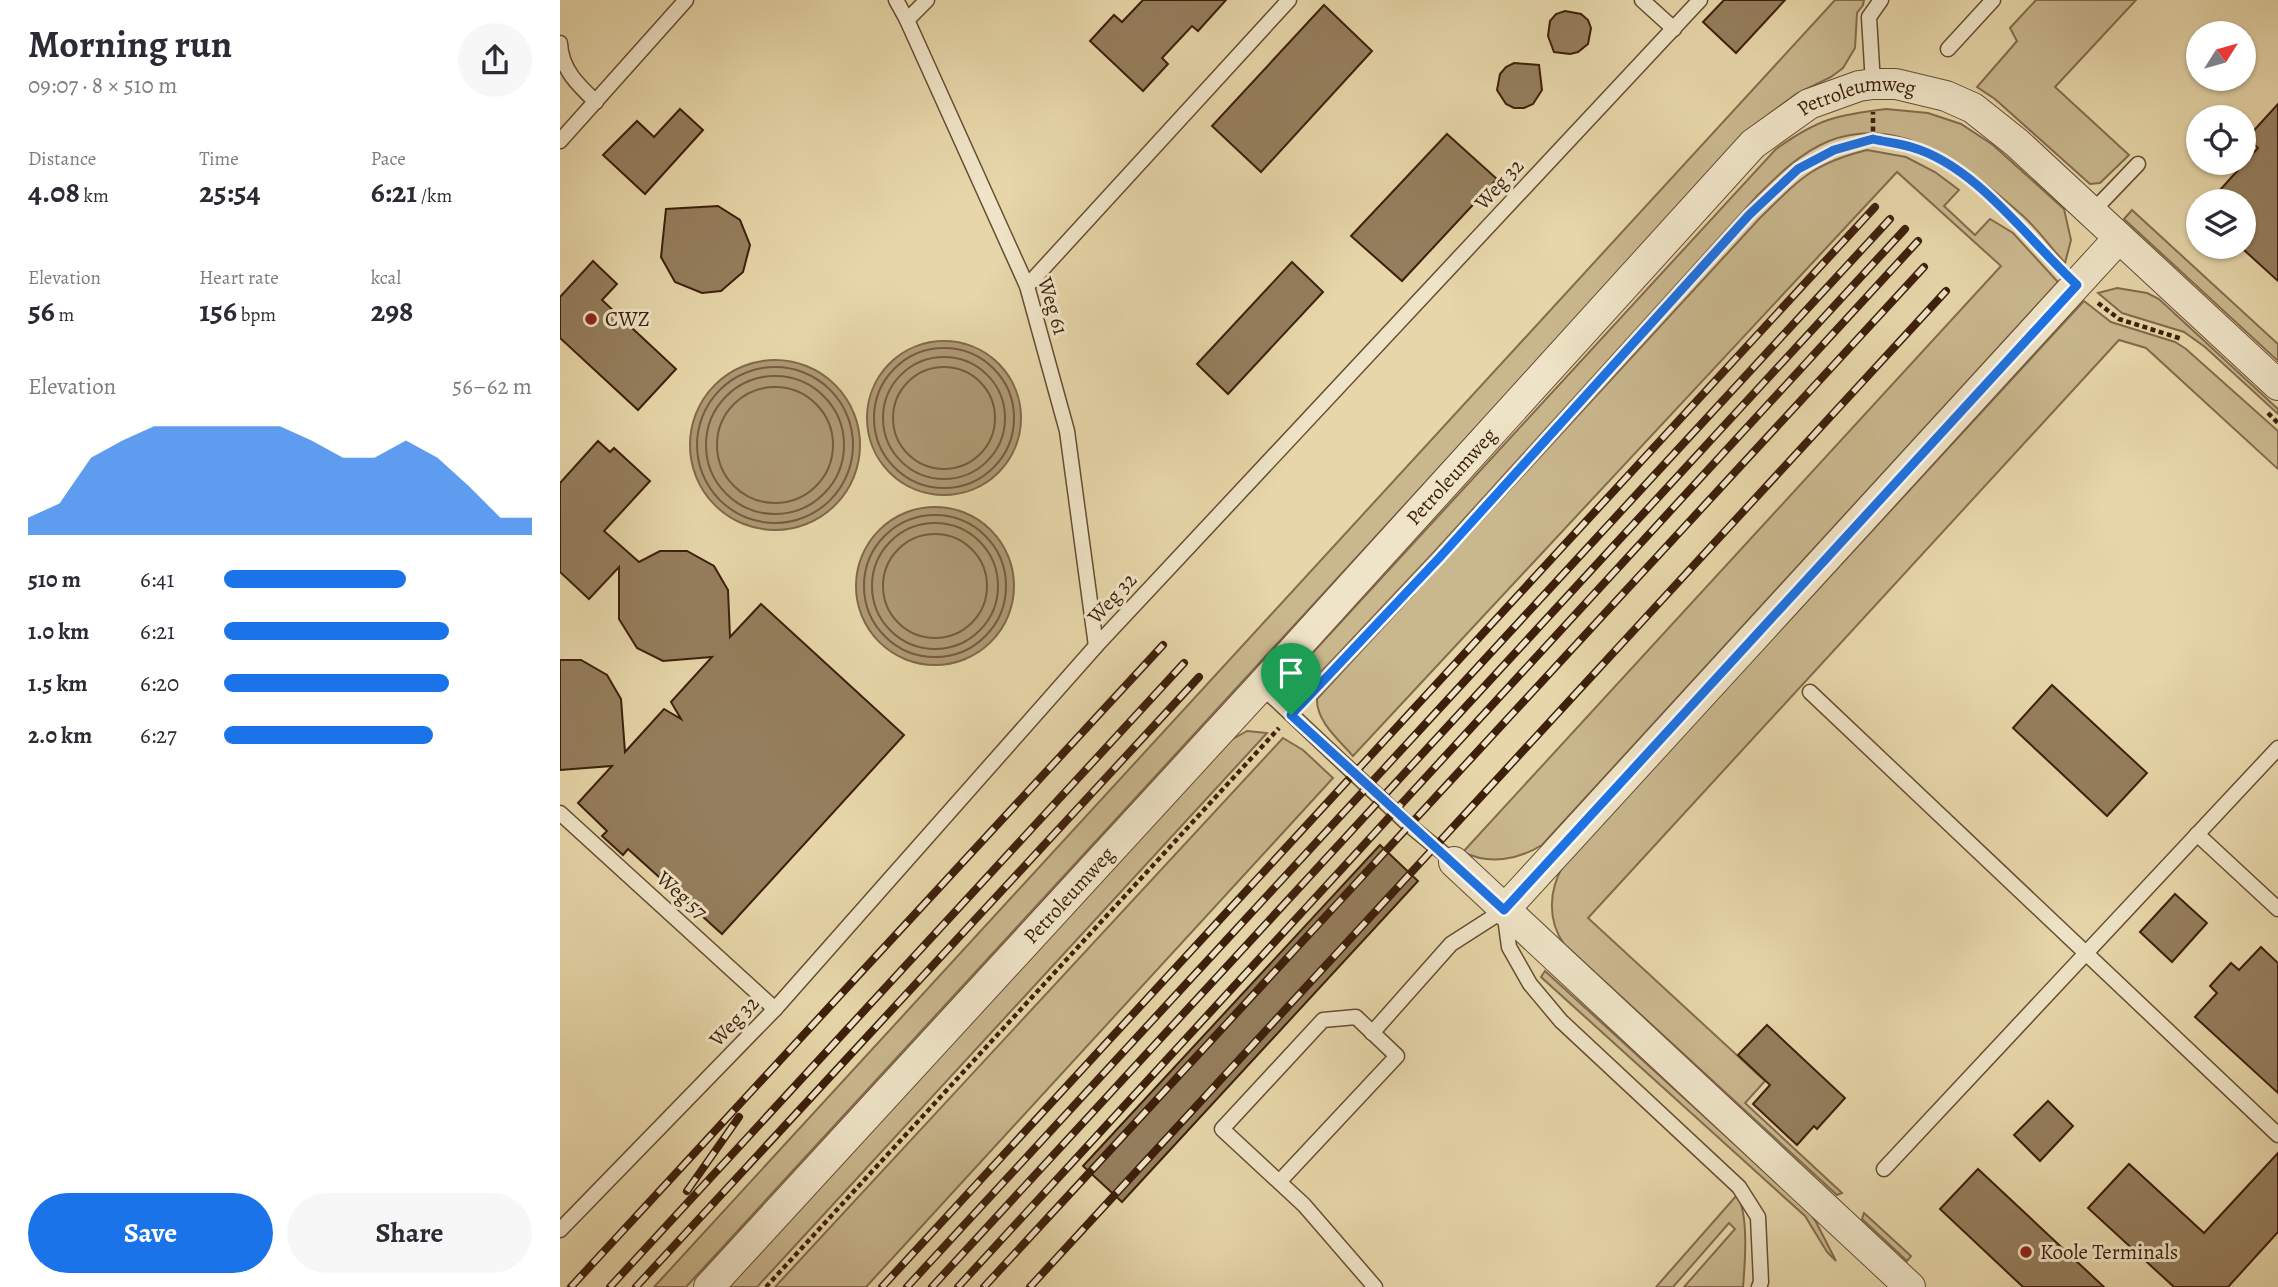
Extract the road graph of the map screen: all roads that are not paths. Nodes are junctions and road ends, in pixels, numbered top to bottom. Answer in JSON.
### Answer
{"nodes":[{"id":1,"x":686,"y":0,"type":"edge"},
{"id":2,"x":896,"y":0,"type":"edge"},
{"id":3,"x":927,"y":0,"type":"edge"},
{"id":4,"x":1289,"y":0,"type":"edge"},
{"id":5,"x":1642,"y":0,"type":"edge"},
{"id":6,"x":1700,"y":0,"type":"edge"},
{"id":7,"x":1881,"y":0,"type":"edge"},
{"id":8,"x":1984,"y":3,"type":"edge"},
{"id":9,"x":907,"y":20,"type":"junction"},
{"id":10,"x":1674,"y":29,"type":"junction"},
{"id":11,"x":560,"y":43,"type":"edge"},
{"id":12,"x":1948,"y":49,"type":"dead end"},
{"id":13,"x":1873,"y":84,"type":"junction"},
{"id":14,"x":596,"y":102,"type":"junction"},
{"id":15,"x":560,"y":141,"type":"edge"},
{"id":16,"x":2138,"y":164,"type":"dead end"},
{"id":17,"x":2092,"y":212,"type":"junction"},
{"id":18,"x":2119,"y":238,"type":"junction"},
{"id":19,"x":1027,"y":286,"type":"junction"},
{"id":20,"x":2268,"y":395,"type":"edge"},
{"id":21,"x":1096,"y":646,"type":"junction"},
{"id":22,"x":1261,"y":686,"type":"junction"},
{"id":23,"x":1810,"y":692,"type":"dead end"},
{"id":24,"x":2278,"y":748,"type":"edge"},
{"id":25,"x":560,"y":813,"type":"edge"},
{"id":26,"x":2197,"y":834,"type":"junction"},
{"id":27,"x":1454,"y":862,"type":"joint"},
{"id":28,"x":2278,"y":909,"type":"edge"},
{"id":29,"x":1504,"y":910,"type":"junction"},
{"id":30,"x":2087,"y":954,"type":"junction"},
{"id":31,"x":775,"y":1009,"type":"junction"},
{"id":32,"x":1372,"y":1033,"type":"junction"},
{"id":33,"x":2278,"y":1135,"type":"edge"},
{"id":34,"x":1884,"y":1169,"type":"dead end"},
{"id":35,"x":1279,"y":1182,"type":"junction"},
{"id":36,"x":560,"y":1230,"type":"edge"},
{"id":37,"x":709,"y":1287,"type":"edge"},
{"id":38,"x":1375,"y":1287,"type":"edge"},
{"id":39,"x":1759,"y":1287,"type":"edge"},
{"id":40,"x":1910,"y":1287,"type":"edge"}],
"edges":[{"from":1,"to":14,"type":"lane"},
{"from":2,"to":9,"type":"lane","name":"Weg 61"},
{"from":3,"to":9,"type":"lane"},
{"from":4,"to":19,"type":"lane"},
{"from":5,"to":10,"type":"lane"},
{"from":6,"to":10,"type":"lane","name":"Weg 32"},
{"from":7,"to":13,"type":"lane"},
{"from":8,"to":12,"type":"lane"},
{"from":9,"to":19,"type":"lane","name":"Weg 61"},
{"from":10,"to":21,"type":"lane","name":"Weg 32"},
{"from":11,"to":14,"type":"lane"},
{"from":13,"to":17,"type":"street","name":"Petroleumweg"},
{"from":13,"to":22,"type":"street","name":"Petroleumweg"},
{"from":14,"to":15,"type":"lane"},
{"from":16,"to":17,"type":"lane"},
{"from":17,"to":18,"type":"street","name":"Petroleumweg"},
{"from":18,"to":20,"type":"street","name":"Petroleumweg"},
{"from":18,"to":29,"type":"street"},
{"from":19,"to":21,"type":"lane","name":"Weg 61"},
{"from":21,"to":31,"type":"lane","name":"Weg 32"},
{"from":22,"to":27,"type":"lane"},
{"from":22,"to":37,"type":"street","name":"Petroleumweg"},
{"from":23,"to":30,"type":"lane"},
{"from":24,"to":26,"type":"lane"},
{"from":25,"to":31,"type":"lane","name":"Weg 57"},
{"from":26,"to":28,"type":"lane"},
{"from":26,"to":30,"type":"lane"},
{"from":27,"to":29,"type":"street"},
{"from":29,"to":32,"type":"lane"},
{"from":29,"to":39,"type":"lane"},
{"from":29,"to":40,"type":"street"},
{"from":30,"to":33,"type":"lane"},
{"from":30,"to":34,"type":"lane"},
{"from":31,"to":36,"type":"lane","name":"Weg 32"},
{"from":32,"to":35,"type":"lane"},
{"from":32,"to":35,"type":"lane"},
{"from":35,"to":38,"type":"lane"}]}
